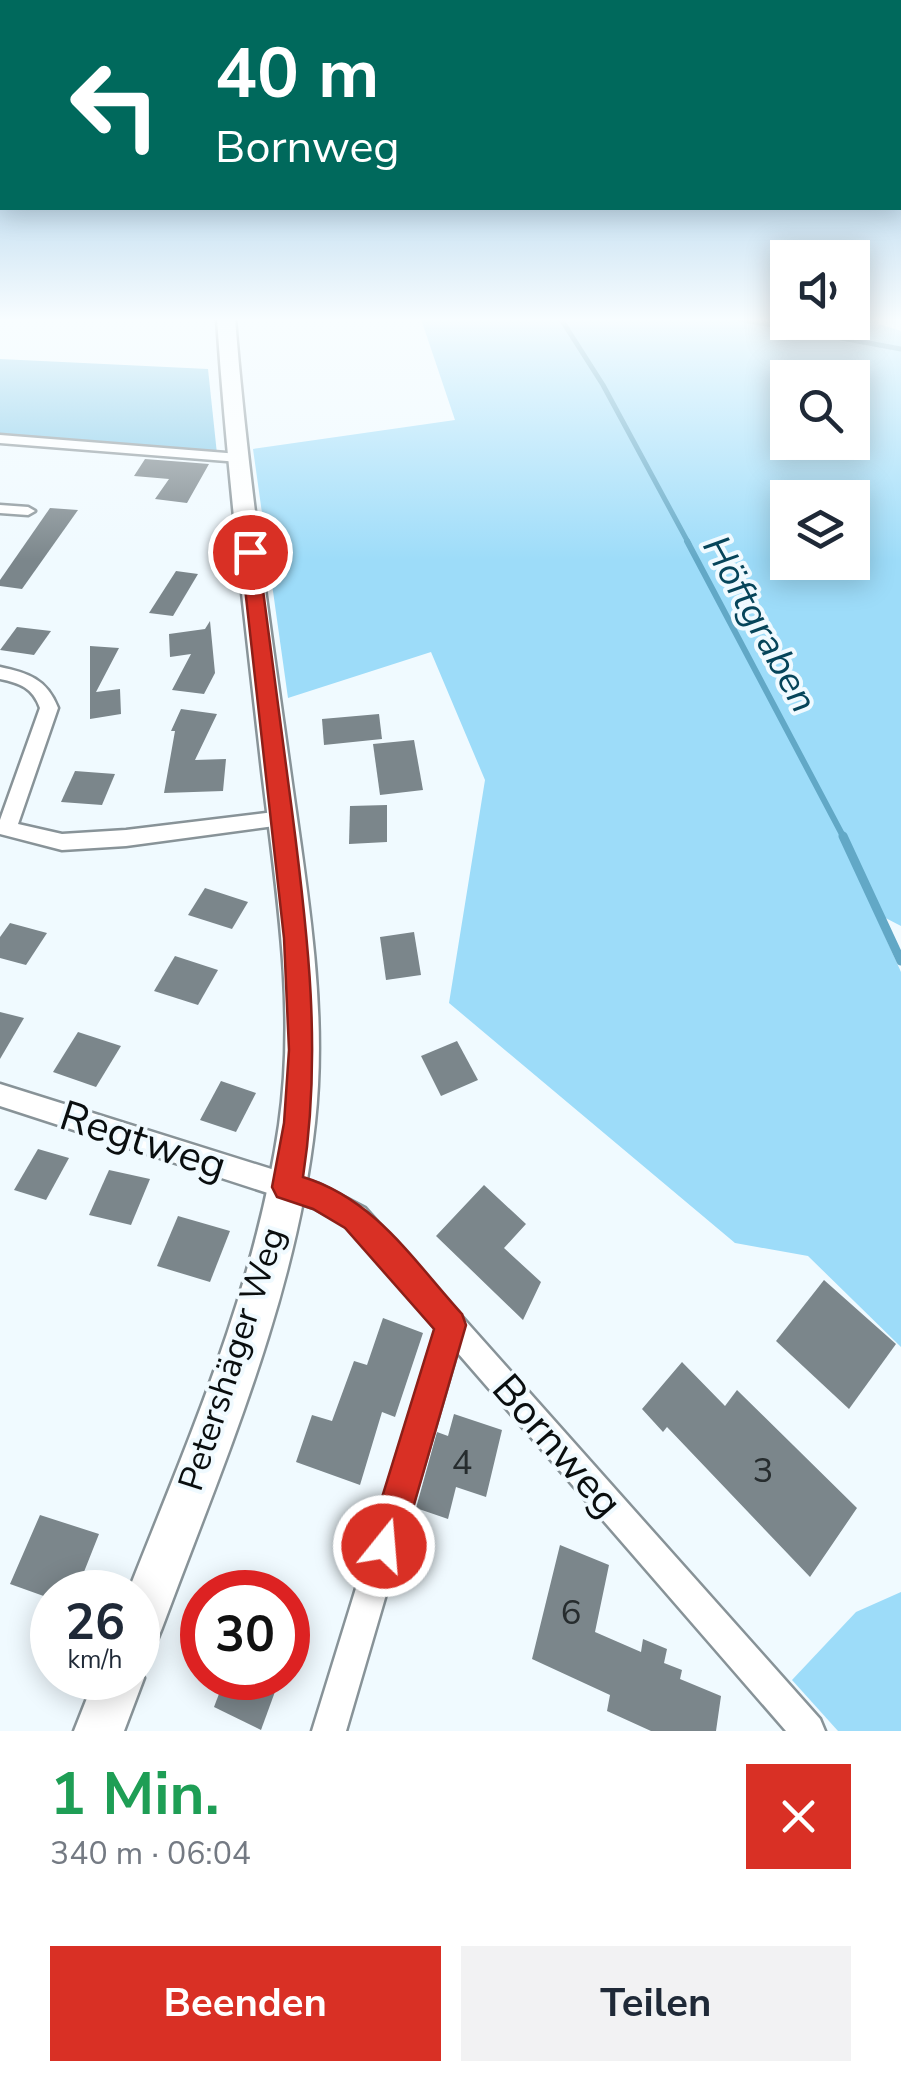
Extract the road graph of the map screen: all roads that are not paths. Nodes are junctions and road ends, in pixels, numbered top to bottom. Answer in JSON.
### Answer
{"nodes":[{"id":1,"x":233,"y":400,"type":"edge"},
{"id":2,"x":0,"y":439,"type":"edge"},
{"id":3,"x":239,"y":458,"type":"junction"},
{"id":4,"x":0,"y":509,"type":"edge"},
{"id":5,"x":28,"y":511,"type":"dead end"},
{"id":6,"x":0,"y":673,"type":"edge"},
{"id":7,"x":282,"y":818,"type":"junction"},
{"id":8,"x":3,"y":828,"type":"edge"},
{"id":9,"x":0,"y":1095,"type":"edge"},
{"id":10,"x":287,"y":1187,"type":"junction"},
{"id":11,"x":451,"y":1325,"type":"junction"},
{"id":12,"x":160,"y":1570,"type":"edge"},
{"id":13,"x":111,"y":1700,"type":"edge"},
{"id":14,"x":99,"y":1731,"type":"edge"},
{"id":15,"x":329,"y":1731,"type":"edge"},
{"id":16,"x":808,"y":1731,"type":"edge"}],
"edges":[{"from":1,"to":3,"type":"street","name":"Petershäger Weg"},
{"from":2,"to":3,"type":"street"},
{"from":3,"to":7,"type":"street","name":"Petershäger Weg"},
{"from":4,"to":5,"type":"street"},
{"from":6,"to":8,"type":"street"},
{"from":7,"to":8,"type":"street"},
{"from":7,"to":10,"type":"street","name":"Petershäger Weg"},
{"from":9,"to":10,"type":"street","name":"Regtweg"},
{"from":10,"to":11,"type":"street","name":"Bornweg"},
{"from":10,"to":12,"type":"street","name":"Petershäger Weg"},
{"from":11,"to":15,"type":"street"},
{"from":11,"to":16,"type":"street","name":"Bornweg"},
{"from":13,"to":14,"type":"street"}]}
